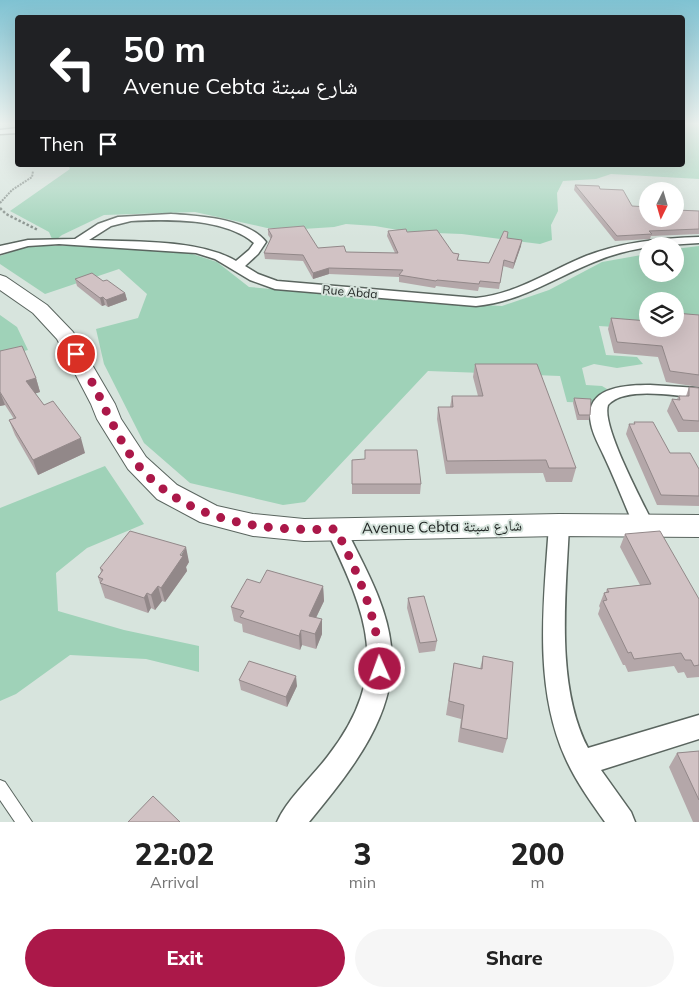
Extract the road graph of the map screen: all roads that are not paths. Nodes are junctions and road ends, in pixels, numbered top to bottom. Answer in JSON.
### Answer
{"nodes":[{"id":1,"x":699,"y":240,"type":"edge"},
{"id":2,"x":78,"y":242,"type":"junction"},
{"id":3,"x":0,"y":250,"type":"edge"},
{"id":4,"x":238,"y":267,"type":"junction"},
{"id":5,"x":0,"y":281,"type":"edge"},
{"id":6,"x":699,"y":393,"type":"edge"},
{"id":7,"x":559,"y":525,"type":"junction"},
{"id":8,"x":644,"y":526,"type":"junction"},
{"id":9,"x":699,"y":526,"type":"edge"},
{"id":10,"x":336,"y":529,"type":"junction"},
{"id":11,"x":699,"y":727,"type":"edge"},
{"id":12,"x":582,"y":764,"type":"junction"},
{"id":13,"x":0,"y":787,"type":"edge"},
{"id":14,"x":24,"y":822,"type":"edge"},
{"id":15,"x":291,"y":822,"type":"edge"},
{"id":16,"x":621,"y":822,"type":"edge"}],
"edges":[{"from":1,"to":4,"type":"street","name":"Rue Abda"},
{"from":2,"to":3,"type":"street","name":"Rue Abda"},
{"from":2,"to":4,"type":"street","name":"Rue Abda"},
{"from":2,"to":4,"type":"street"},
{"from":5,"to":10,"type":"street","name":"Avenue Cebta شارع سبتة"},
{"from":6,"to":8,"type":"street"},
{"from":7,"to":8,"type":"street","name":"Avenue Cebta شارع سبتة"},
{"from":7,"to":10,"type":"street","name":"Avenue Cebta شارع سبتة"},
{"from":7,"to":12,"type":"street"},
{"from":8,"to":9,"type":"street","name":"Avenue Cebta شارع سبتة"},
{"from":10,"to":15,"type":"street"},
{"from":11,"to":12,"type":"street"},
{"from":12,"to":16,"type":"street"},
{"from":13,"to":14,"type":"lane"}]}
